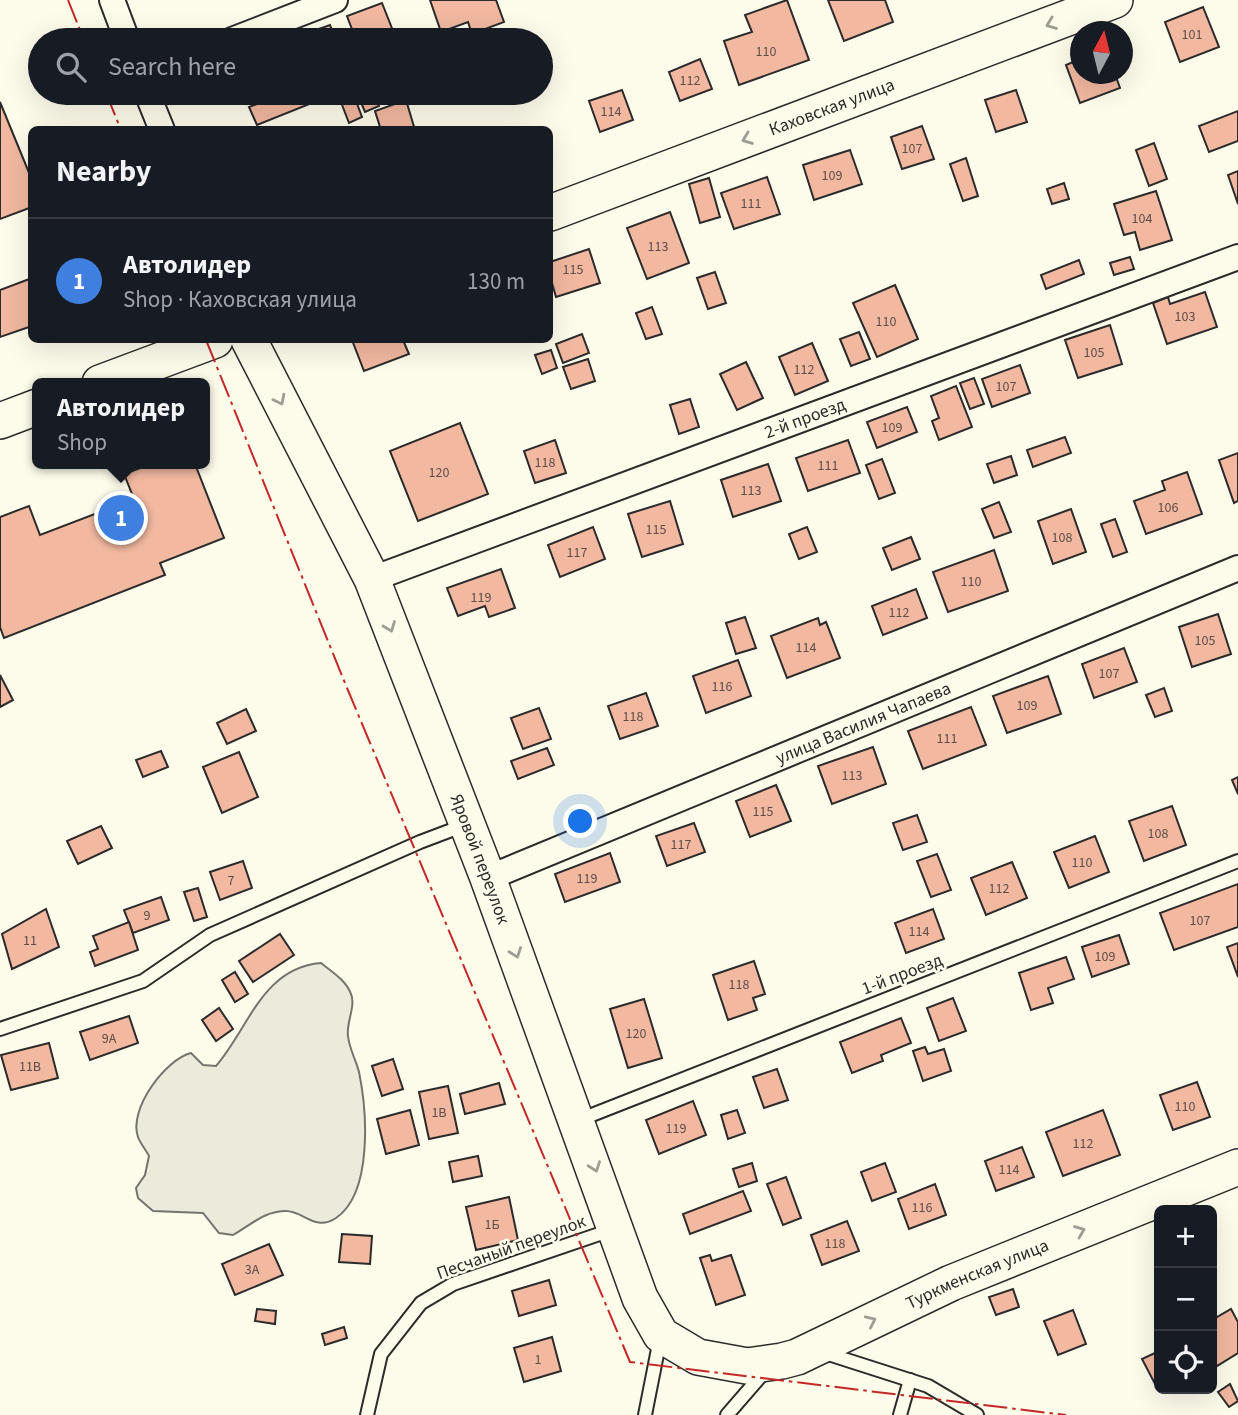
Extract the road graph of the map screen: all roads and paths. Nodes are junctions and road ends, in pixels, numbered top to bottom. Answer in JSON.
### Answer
{"nodes":[{"id":1,"x":112,"y":0,"type":"edge"},
{"id":2,"x":335,"y":0,"type":"edge"},
{"id":3,"x":1115,"y":0,"type":"edge"},
{"id":4,"x":122,"y":28,"type":"edge"},
{"id":5,"x":263,"y":28,"type":"edge"},
{"id":6,"x":152,"y":105,"type":"edge"},
{"id":7,"x":160,"y":126,"type":"edge"},
{"id":8,"x":553,"y":212,"type":"edge"},
{"id":9,"x":1238,"y":257,"type":"edge"},
{"id":10,"x":207,"y":343,"type":"edge"},
{"id":11,"x":251,"y":343,"type":"edge"},
{"id":12,"x":113,"y":378,"type":"edge"},
{"id":13,"x":32,"y":409,"type":"edge"},
{"id":14,"x":0,"y":421,"type":"edge"},
{"id":15,"x":1238,"y":568,"type":"edge"},
{"id":16,"x":372,"y":579,"type":"junction"},
{"id":17,"x":466,"y":825,"type":"junction"},
{"id":18,"x":1238,"y":861,"type":"edge"},
{"id":19,"x":488,"y":878,"type":"junction"},
{"id":20,"x":0,"y":1029,"type":"edge"},
{"id":21,"x":578,"y":1120,"type":"junction"},
{"id":22,"x":1238,"y":1167,"type":"edge"},
{"id":23,"x":617,"y":1228,"type":"junction"},
{"id":24,"x":661,"y":1335,"type":"junction"},
{"id":25,"x":811,"y":1349,"type":"junction"},
{"id":26,"x":714,"y":1362,"type":"joint"},
{"id":27,"x":772,"y":1363,"type":"junction"},
{"id":28,"x":910,"y":1380,"type":"junction"},
{"id":29,"x":367,"y":1415,"type":"edge"},
{"id":30,"x":645,"y":1415,"type":"edge"},
{"id":31,"x":727,"y":1415,"type":"edge"},
{"id":32,"x":900,"y":1415,"type":"edge"},
{"id":33,"x":976,"y":1415,"type":"edge"}],
"edges":[{"from":1,"to":4,"type":"street"},
{"from":2,"to":5,"type":"street"},
{"from":3,"to":8,"type":"main road","name":"Каховская улица","one_way":true},
{"from":6,"to":7,"type":"street"},
{"from":9,"to":16,"type":"street","name":"2-й проезд"},
{"from":10,"to":12,"type":"main road"},
{"from":11,"to":16,"type":"main road","name":"Яровой переулок","one_way":true},
{"from":13,"to":14,"type":"main road"},
{"from":15,"to":19,"type":"street","name":"улица Василия Чапаева"},
{"from":16,"to":17,"type":"main road","name":"Яровой переулок","one_way":true},
{"from":17,"to":19,"type":"main road","name":"Яровой переулок"},
{"from":17,"to":20,"type":"lane"},
{"from":18,"to":21,"type":"lane","name":"1-й проезд"},
{"from":19,"to":21,"type":"main road","name":"Яровой переулок","one_way":true},
{"from":21,"to":23,"type":"main road","name":"Яровой переулок","one_way":true},
{"from":25,"to":22,"type":"main road","name":"Туркменская улица","one_way":true},
{"from":23,"to":24,"type":"main road","name":"Яровой переулок"},
{"from":23,"to":29,"type":"lane","name":"Песчаный переулок"},
{"from":24,"to":26,"type":"main road","name":"Яровой переулок"},
{"from":24,"to":30,"type":"lane"},
{"from":25,"to":27,"type":"main road","name":"Туркменская улица"},
{"from":25,"to":28,"type":"lane"},
{"from":26,"to":27,"type":"main road","name":"Туркменская улица"},
{"from":27,"to":31,"type":"lane"},
{"from":28,"to":32,"type":"lane"},
{"from":28,"to":33,"type":"lane"}]}
